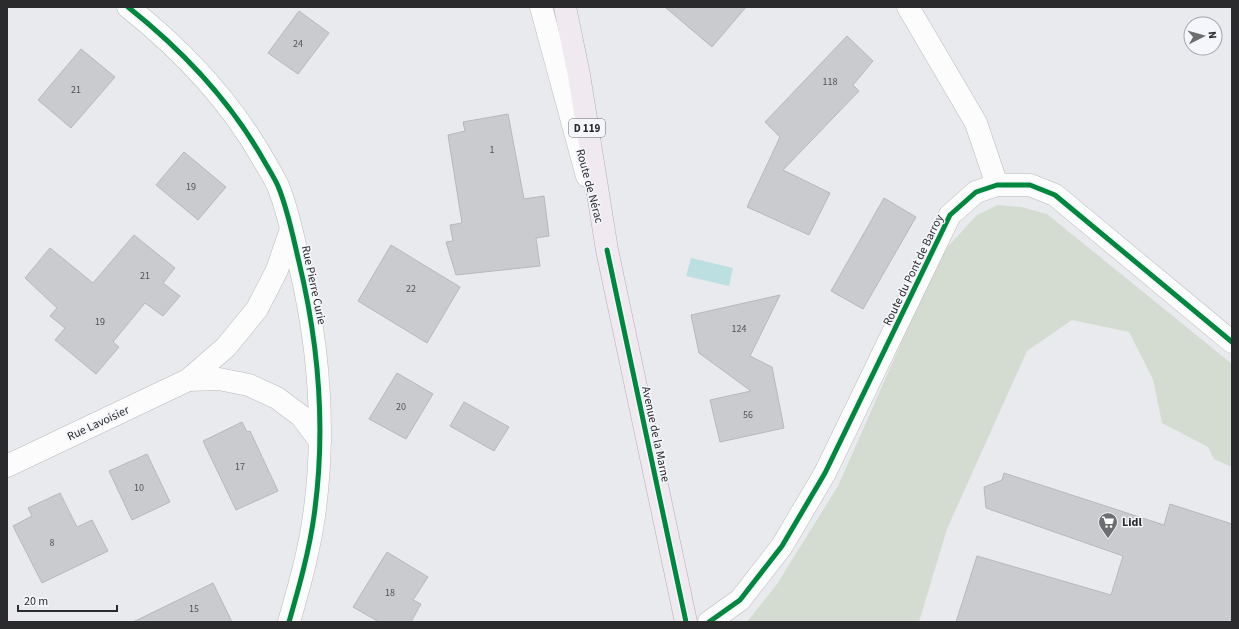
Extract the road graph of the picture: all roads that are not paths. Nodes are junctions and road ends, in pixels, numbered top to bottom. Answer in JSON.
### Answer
{"nodes":[{"id":1,"x":128,"y":7,"type":"edge"},
{"id":2,"x":541,"y":7,"type":"edge"},
{"id":3,"x":565,"y":7,"type":"edge"},
{"id":4,"x":908,"y":7,"type":"edge"},
{"id":5,"x":997,"y":185,"type":"junction"},
{"id":6,"x":291,"y":229,"type":"junction"},
{"id":7,"x":607,"y":250,"type":"junction"},
{"id":8,"x":1232,"y":342,"type":"edge"},
{"id":9,"x":188,"y":380,"type":"junction"},
{"id":10,"x":320,"y":440,"type":"junction"},
{"id":11,"x":7,"y":466,"type":"edge"},
{"id":12,"x":288,"y":622,"type":"edge"},
{"id":13,"x":686,"y":622,"type":"edge"},
{"id":14,"x":709,"y":622,"type":"edge"}],
"edges":[{"from":1,"to":6,"type":"street","name":"Rue Pierre Curie"},
{"from":2,"to":7,"type":"street","name":"Route de Nérac"},
{"from":3,"to":7,"type":"main road","name":"Avenue de la Marne","number":"D 119"},
{"from":4,"to":5,"type":"street"},
{"from":5,"to":8,"type":"street","name":"Route du Pont de Barroy"},
{"from":5,"to":14,"type":"street","name":"Route du Pont de Barroy"},
{"from":6,"to":9,"type":"street","name":"Rue Lavoisier"},
{"from":6,"to":10,"type":"street","name":"Rue Pierre Curie"},
{"from":7,"to":13,"type":"main road","name":"Avenue de la Marne"},
{"from":9,"to":10,"type":"street","name":"Rue Lavoisier"},
{"from":9,"to":11,"type":"street","name":"Rue Lavoisier"},
{"from":10,"to":12,"type":"street","name":"Rue Pierre Curie"}]}
